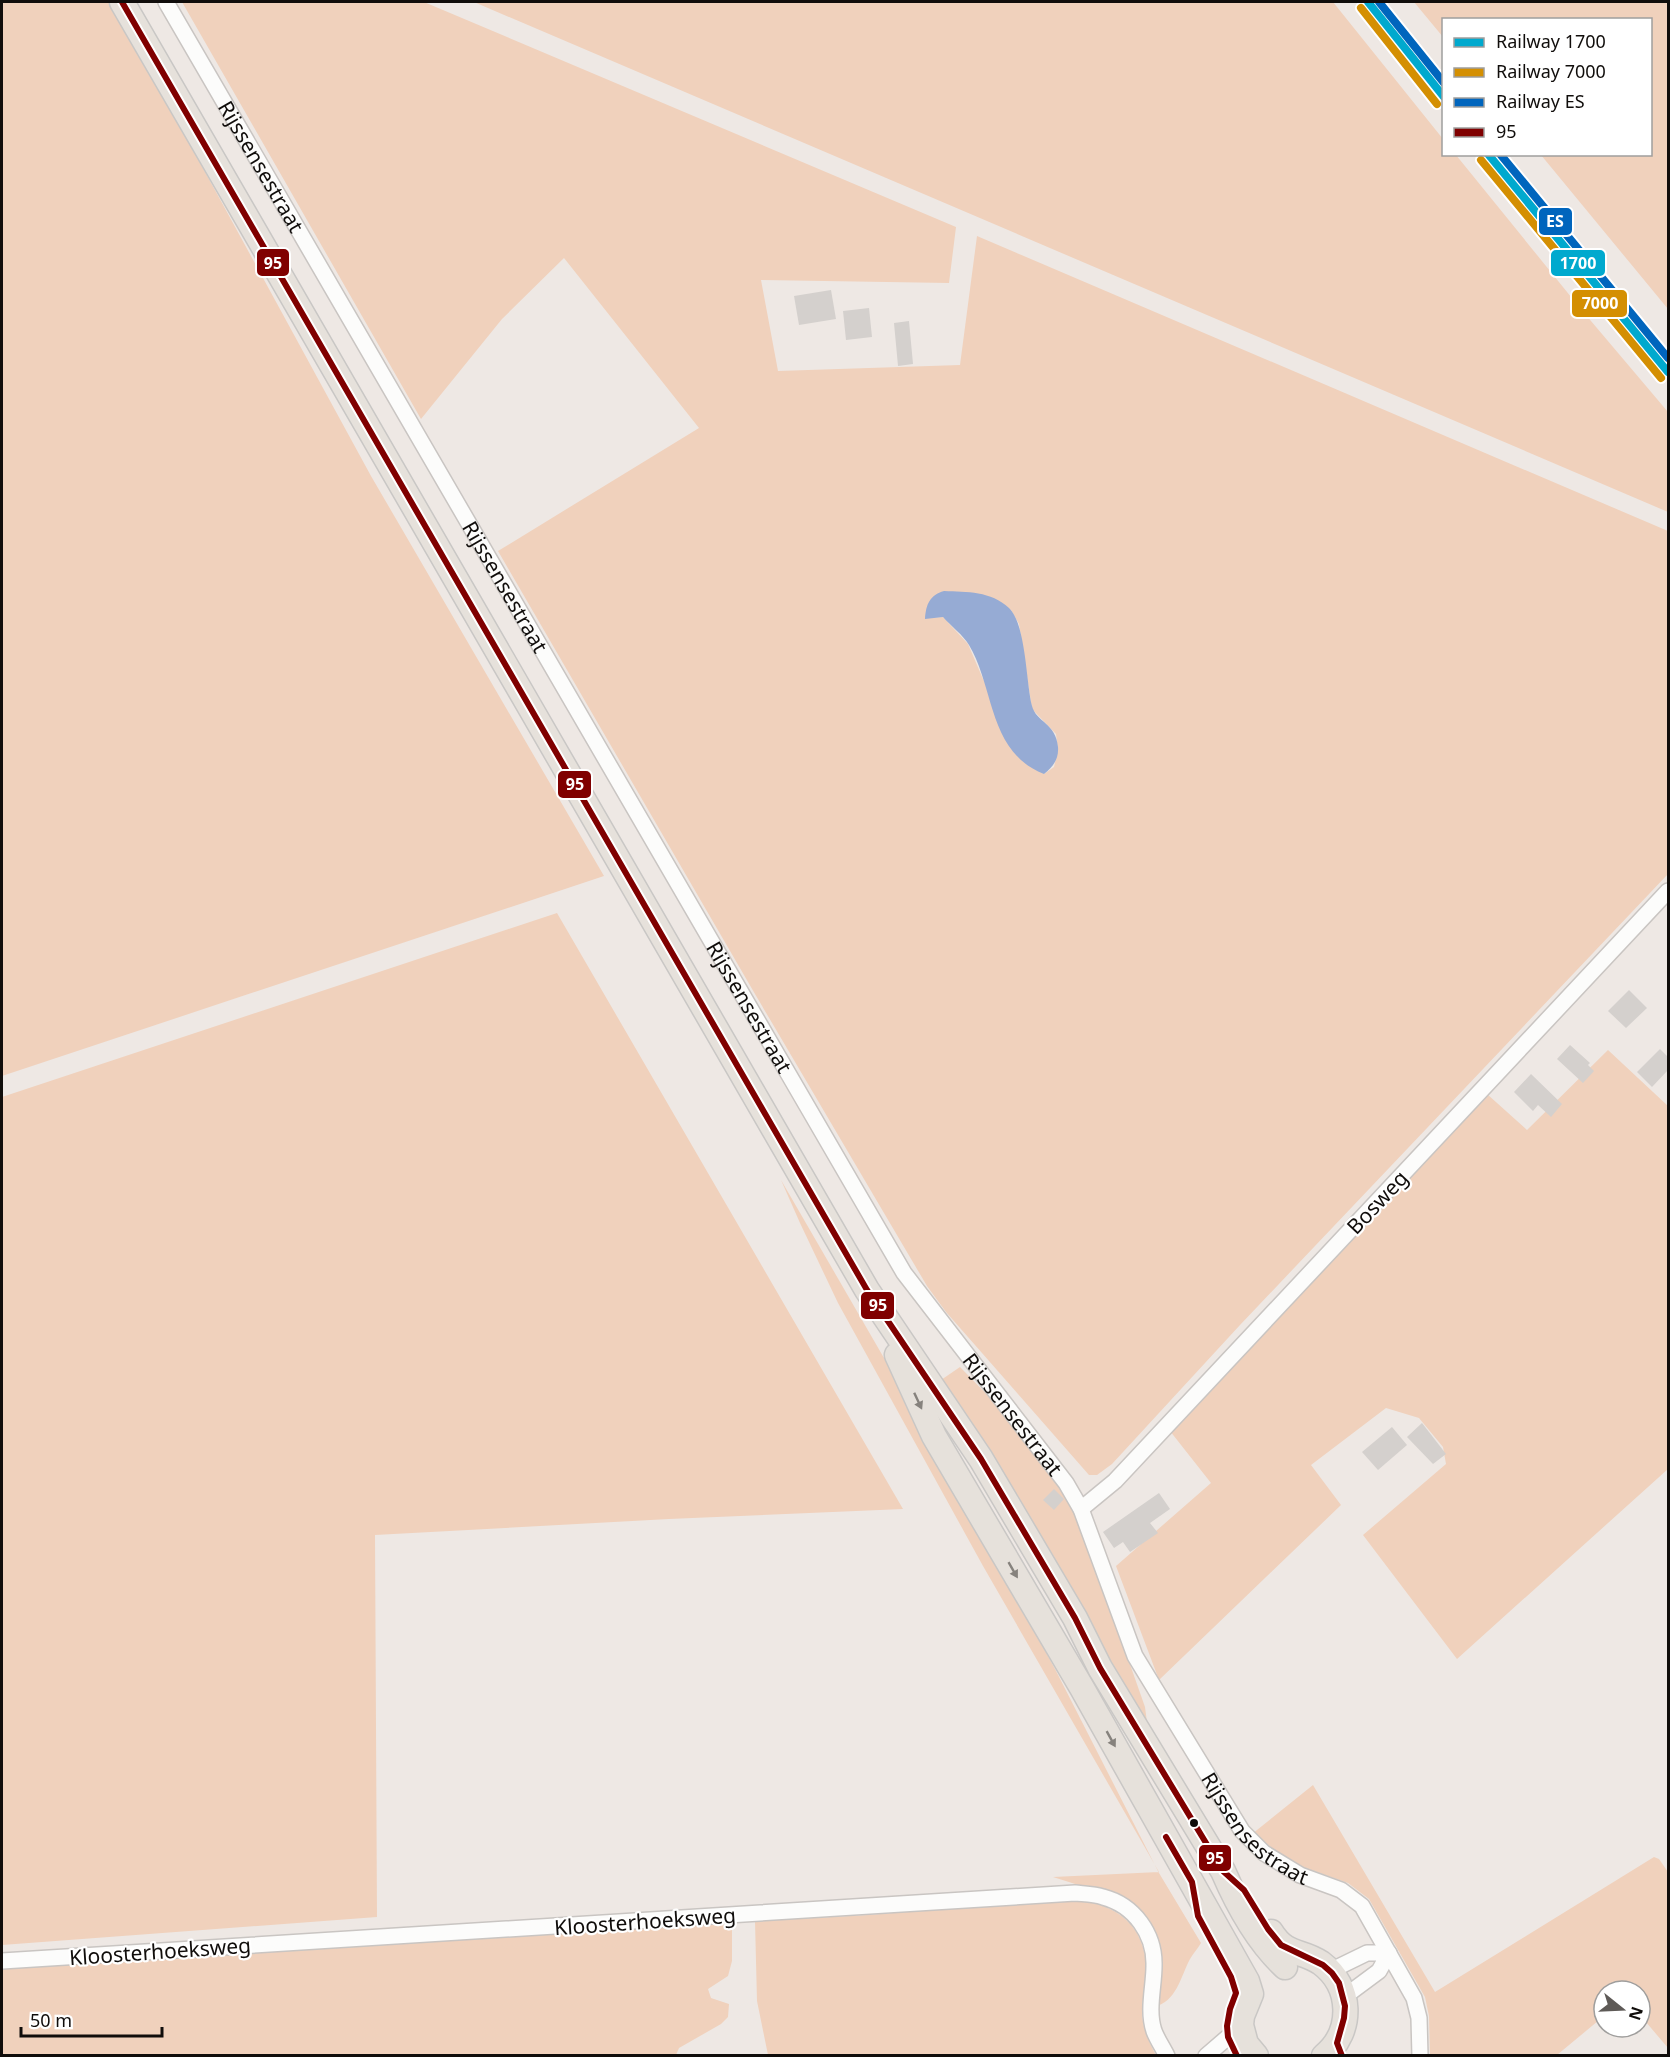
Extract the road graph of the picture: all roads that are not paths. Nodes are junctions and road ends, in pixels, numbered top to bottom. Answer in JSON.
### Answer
{"nodes":[{"id":1,"x":122,"y":2,"type":"edge"},
{"id":2,"x":166,"y":2,"type":"edge"},
{"id":3,"x":1668,"y":891,"type":"edge"},
{"id":4,"x":867,"y":1290,"type":"junction"},
{"id":5,"x":1081,"y":1509,"type":"junction"},
{"id":6,"x":1224,"y":1871,"type":"junction"},
{"id":7,"x":1389,"y":1953,"type":"junction"},
{"id":8,"x":2,"y":1961,"type":"edge"},
{"id":9,"x":1285,"y":1967,"type":"junction"},
{"id":10,"x":1322,"y":1975,"type":"junction"},
{"id":11,"x":1241,"y":1987,"type":"junction"},
{"id":12,"x":1344,"y":1997,"type":"junction"},
{"id":13,"x":1232,"y":2046,"type":"edge"},
{"id":14,"x":1331,"y":2053,"type":"edge"},
{"id":15,"x":1167,"y":2055,"type":"edge"},
{"id":16,"x":1206,"y":2055,"type":"edge"},
{"id":17,"x":1256,"y":2055,"type":"edge"},
{"id":18,"x":1420,"y":2055,"type":"edge"}],
"edges":[{"from":1,"to":4,"type":"main road","name":"Rijssensestraat"},
{"from":2,"to":5,"type":"street","name":"Rijssensestraat"},
{"from":3,"to":5,"type":"street","name":"Bosweg"},
{"from":4,"to":6,"type":"main road","name":"Rijssensestraat"},
{"from":4,"to":11,"type":"main road","name":"Rijssensestraat","one_way":true},
{"from":5,"to":7,"type":"street","name":"Rijssensestraat"},
{"from":6,"to":9,"type":"main road","name":"Rijssensestraat"},
{"from":6,"to":10,"type":"main road","name":"Rijssensestraat"},
{"from":7,"to":10,"type":"street"},
{"from":7,"to":12,"type":"street"},
{"from":7,"to":18,"type":"street","name":"Rijssensestraat"},
{"from":8,"to":15,"type":"street","name":"Kloosterhoeksweg"},
{"from":9,"to":10,"type":"main road"},
{"from":9,"to":11,"type":"main road"},
{"from":10,"to":12,"type":"main road"},
{"from":10,"to":14,"type":"main road"},
{"from":11,"to":13,"type":"main road"},
{"from":11,"to":17,"type":"main road"},
{"from":12,"to":14,"type":"main road"},
{"from":13,"to":16,"type":"street"}]}
